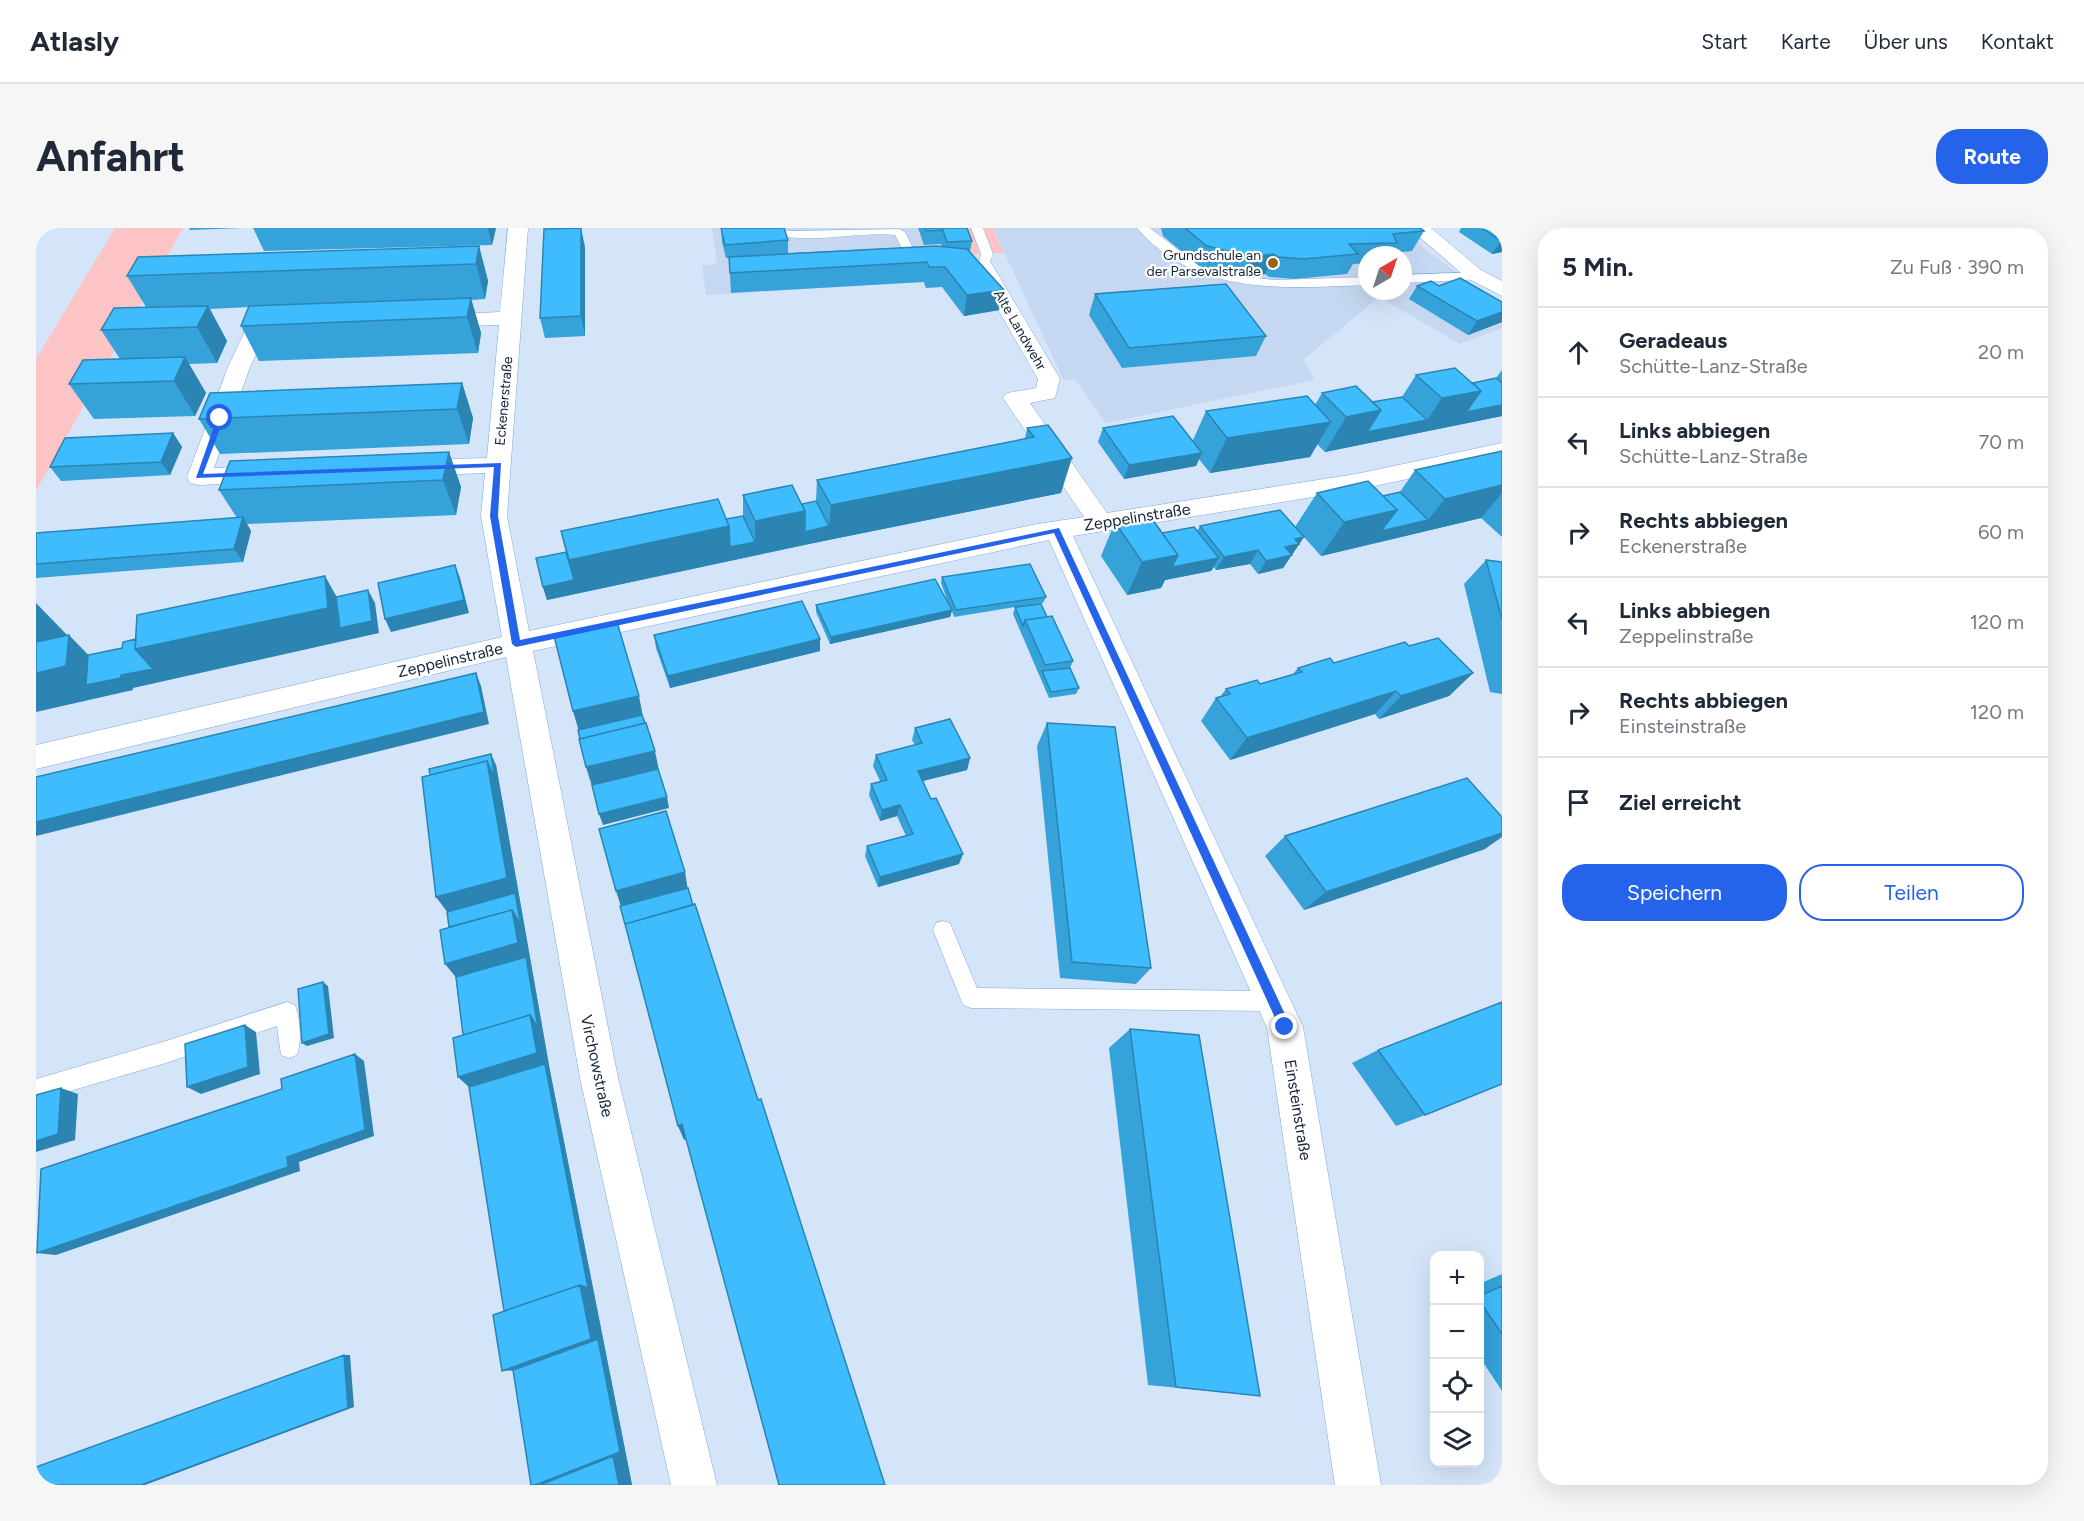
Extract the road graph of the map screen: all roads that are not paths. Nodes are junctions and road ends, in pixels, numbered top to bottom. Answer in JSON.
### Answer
{"nodes":[{"id":1,"x":518,"y":228,"type":"edge"},
{"id":2,"x":769,"y":228,"type":"edge"},
{"id":3,"x":977,"y":228,"type":"edge"},
{"id":4,"x":1143,"y":228,"type":"edge"},
{"id":5,"x":1419,"y":228,"type":"edge"},
{"id":6,"x":869,"y":229,"type":"edge"},
{"id":7,"x":983,"y":266,"type":"junction"},
{"id":8,"x":1479,"y":276,"type":"junction"},
{"id":9,"x":1412,"y":279,"type":"edge"},
{"id":10,"x":1358,"y":281,"type":"edge"},
{"id":11,"x":1502,"y":290,"type":"edge"},
{"id":12,"x":511,"y":318,"type":"junction"},
{"id":13,"x":408,"y":322,"type":"edge"},
{"id":14,"x":304,"y":326,"type":"edge"},
{"id":15,"x":1502,"y":451,"type":"edge"},
{"id":16,"x":498,"y":465,"type":"junction"},
{"id":17,"x":383,"y":470,"type":"edge"},
{"id":18,"x":291,"y":473,"type":"edge"},
{"id":19,"x":1101,"y":523,"type":"junction"},
{"id":20,"x":1057,"y":530,"type":"junction"},
{"id":21,"x":516,"y":644,"type":"junction"},
{"id":22,"x":36,"y":757,"type":"edge"},
{"id":23,"x":943,"y":930,"type":"dead end"},
{"id":24,"x":1273,"y":1001,"type":"junction"},
{"id":25,"x":289,"y":1047,"type":"dead end"},
{"id":26,"x":36,"y":1090,"type":"edge"},
{"id":27,"x":694,"y":1485,"type":"edge"},
{"id":28,"x":1358,"y":1485,"type":"edge"}],
"edges":[{"from":1,"to":12,"type":"street","name":"Eckenerstraße"},
{"from":2,"to":6,"type":"lane"},
{"from":3,"to":7,"type":"lane"},
{"from":4,"to":10,"type":"lane"},
{"from":5,"to":8,"type":"street"},
{"from":6,"to":7,"type":"lane"},
{"from":7,"to":19,"type":"street","name":"Alte Landwehr"},
{"from":8,"to":9,"type":"lane"},
{"from":8,"to":11,"type":"street"},
{"from":12,"to":13,"type":"street"},
{"from":12,"to":16,"type":"street","name":"Eckenerstraße"},
{"from":14,"to":18,"type":"street"},
{"from":15,"to":19,"type":"street","name":"Zeppelinstraße"},
{"from":16,"to":17,"type":"street"},
{"from":16,"to":21,"type":"street","name":"Eckenerstraße"},
{"from":19,"to":20,"type":"street","name":"Zeppelinstraße"},
{"from":20,"to":21,"type":"street","name":"Zeppelinstraße"},
{"from":20,"to":24,"type":"street","name":"Einsteinstraße"},
{"from":21,"to":22,"type":"street","name":"Zeppelinstraße"},
{"from":21,"to":27,"type":"street","name":"Virchowstraße"},
{"from":23,"to":24,"type":"lane"},
{"from":24,"to":28,"type":"street","name":"Einsteinstraße"},
{"from":25,"to":26,"type":"lane"}]}
